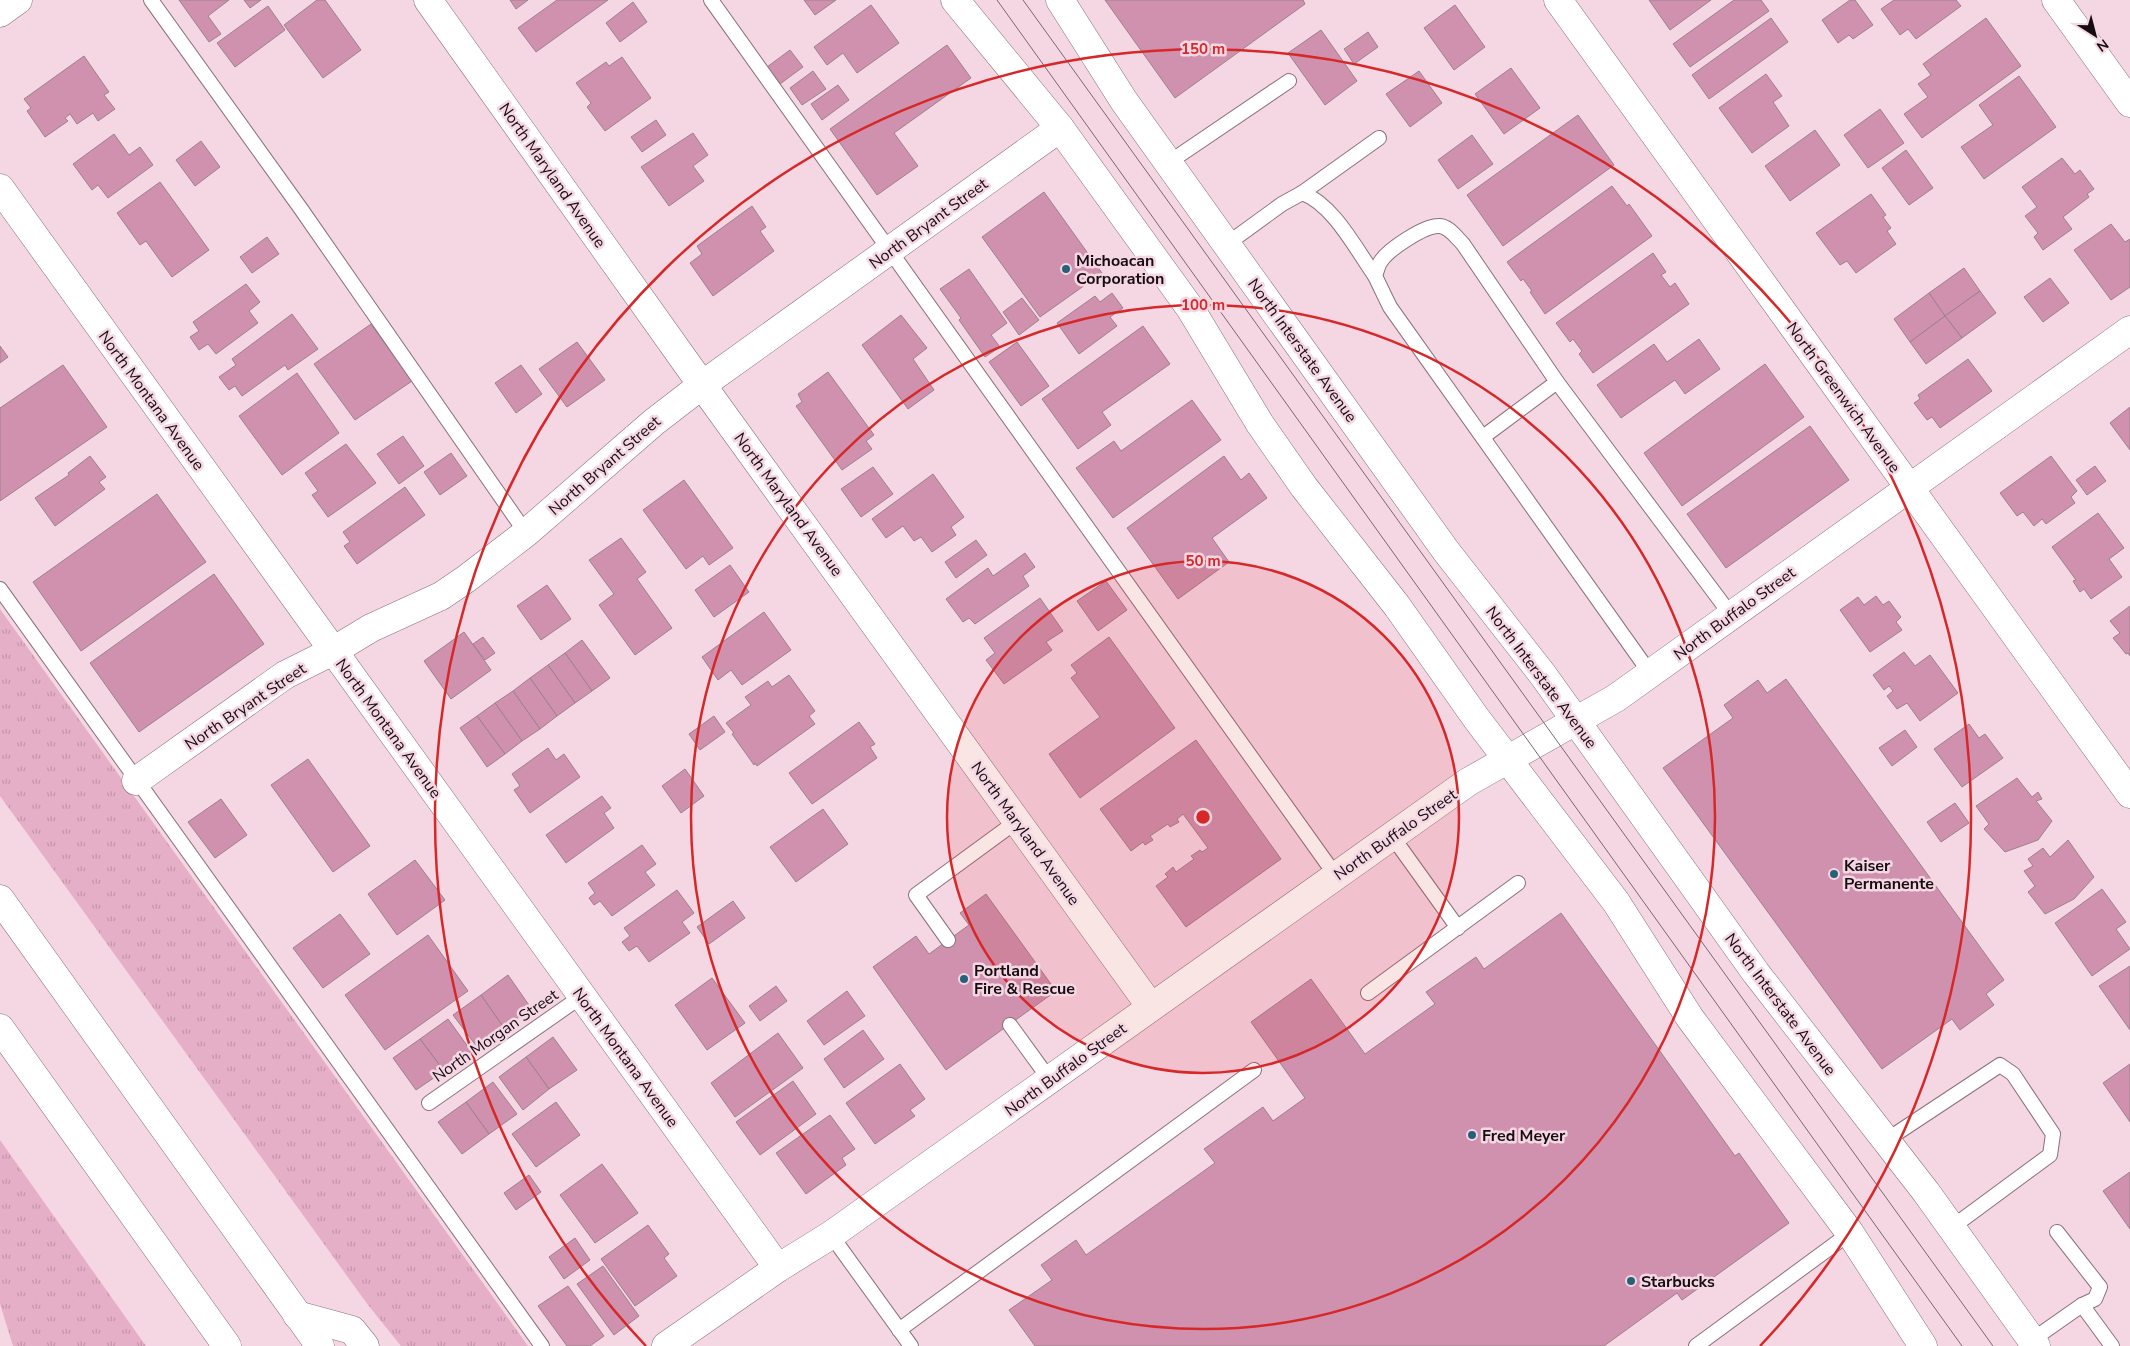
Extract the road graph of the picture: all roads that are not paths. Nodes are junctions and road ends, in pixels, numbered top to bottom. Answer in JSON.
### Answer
{"nodes":[{"id":1,"x":18,"y":0,"type":"edge"},
{"id":2,"x":151,"y":0,"type":"edge"},
{"id":3,"x":428,"y":0,"type":"edge"},
{"id":4,"x":711,"y":0,"type":"edge"},
{"id":5,"x":955,"y":0,"type":"edge"},
{"id":6,"x":1060,"y":0,"type":"edge"},
{"id":7,"x":1558,"y":0,"type":"edge"},
{"id":8,"x":2056,"y":0,"type":"edge"},
{"id":9,"x":0,"y":13,"type":"edge"},
{"id":10,"x":1289,"y":81,"type":"dead end"},
{"id":11,"x":2130,"y":103,"type":"edge"},
{"id":12,"x":1060,"y":128,"type":"junction"},
{"id":13,"x":1378,"y":138,"type":"dead end"},
{"id":14,"x":1168,"y":163,"type":"junction"},
{"id":15,"x":0,"y":188,"type":"edge"},
{"id":16,"x":1302,"y":193,"type":"junction"},
{"id":17,"x":1226,"y":244,"type":"junction"},
{"id":18,"x":890,"y":250,"type":"junction"},
{"id":19,"x":1374,"y":276,"type":"junction"},
{"id":20,"x":2130,"y":330,"type":"edge"},
{"id":21,"x":1557,"y":382,"type":"junction"},
{"id":22,"x":702,"y":385,"type":"junction"},
{"id":23,"x":1483,"y":437,"type":"junction"},
{"id":24,"x":1909,"y":488,"type":"junction"},
{"id":25,"x":526,"y":533,"type":"junction"},
{"id":26,"x":0,"y":589,"type":"edge"},
{"id":27,"x":1731,"y":615,"type":"junction"},
{"id":28,"x":333,"y":651,"type":"junction"},
{"id":29,"x":1650,"y":673,"type":"junction"},
{"id":30,"x":1576,"y":721,"type":"junction"},
{"id":31,"x":1508,"y":760,"type":"junction"},
{"id":32,"x":136,"y":781,"type":"junction"},
{"id":33,"x":2130,"y":794,"type":"edge"},
{"id":34,"x":1017,"y":821,"type":"junction"},
{"id":35,"x":1392,"y":836,"type":"junction"},
{"id":36,"x":1336,"y":876,"type":"junction"},
{"id":37,"x":1518,"y":883,"type":"dead end"},
{"id":38,"x":0,"y":899,"type":"edge"},
{"id":39,"x":1458,"y":928,"type":"junction"},
{"id":40,"x":948,"y":940,"type":"dead end"},
{"id":41,"x":1368,"y":993,"type":"dead end"},
{"id":42,"x":582,"y":996,"type":"junction"},
{"id":43,"x":1152,"y":1007,"type":"junction"},
{"id":44,"x":1010,"y":1024,"type":"dead end"},
{"id":45,"x":0,"y":1028,"type":"edge"},
{"id":46,"x":1254,"y":1070,"type":"dead end"},
{"id":47,"x":1050,"y":1080,"type":"junction"},
{"id":48,"x":429,"y":1103,"type":"dead end"},
{"id":49,"x":1886,"y":1140,"type":"junction"},
{"id":50,"x":1951,"y":1228,"type":"junction"},
{"id":51,"x":2057,"y":1232,"type":"dead end"},
{"id":52,"x":1850,"y":1233,"type":"junction"},
{"id":53,"x":831,"y":1236,"type":"junction"},
{"id":54,"x":778,"y":1268,"type":"junction"},
{"id":55,"x":196,"y":1303,"type":"junction"},
{"id":56,"x":2082,"y":1306,"type":"junction"},
{"id":57,"x":297,"y":1315,"type":"junction"},
{"id":58,"x":899,"y":1330,"type":"junction"},
{"id":59,"x":2034,"y":1343,"type":"edge"},
{"id":60,"x":216,"y":1346,"type":"edge"},
{"id":61,"x":227,"y":1346,"type":"edge"},
{"id":62,"x":320,"y":1346,"type":"edge"},
{"id":63,"x":365,"y":1346,"type":"edge"},
{"id":64,"x":542,"y":1346,"type":"edge"},
{"id":65,"x":666,"y":1346,"type":"edge"},
{"id":66,"x":911,"y":1346,"type":"edge"},
{"id":67,"x":1696,"y":1346,"type":"edge"},
{"id":68,"x":1923,"y":1346,"type":"edge"},
{"id":69,"x":2112,"y":1346,"type":"edge"}],
"edges":[{"from":1,"to":9,"type":"main road"},
{"from":2,"to":25,"type":"lane"},
{"from":3,"to":22,"type":"main road","name":"North Maryland Avenue"},
{"from":4,"to":18,"type":"lane"},
{"from":5,"to":12,"type":"main road"},
{"from":6,"to":14,"type":"main road","name":"North Interstate Avenue"},
{"from":7,"to":24,"type":"main road","name":"North Greenwich Avenue"},
{"from":8,"to":11,"type":"main road"},
{"from":10,"to":14,"type":"lane"},
{"from":12,"to":18,"type":"main road","name":"North Bryant Street"},
{"from":12,"to":31,"type":"main road"},
{"from":13,"to":16,"type":"lane"},
{"from":14,"to":17,"type":"main road","name":"North Interstate Avenue"},
{"from":15,"to":28,"type":"main road","name":"North Montana Avenue"},
{"from":16,"to":17,"type":"lane"},
{"from":16,"to":19,"type":"lane"},
{"from":17,"to":30,"type":"main road","name":"North Interstate Avenue"},
{"from":18,"to":22,"type":"main road","name":"North Bryant Street"},
{"from":18,"to":36,"type":"lane"},
{"from":19,"to":21,"type":"lane"},
{"from":19,"to":23,"type":"lane"},
{"from":20,"to":24,"type":"main road","name":"North Buffalo Street"},
{"from":21,"to":23,"type":"lane"},
{"from":21,"to":27,"type":"lane"},
{"from":22,"to":25,"type":"main road","name":"North Bryant Street"},
{"from":22,"to":34,"type":"main road","name":"North Maryland Avenue"},
{"from":23,"to":29,"type":"lane"},
{"from":24,"to":27,"type":"main road","name":"North Buffalo Street"},
{"from":24,"to":33,"type":"main road","name":"North Greenwich Avenue"},
{"from":25,"to":28,"type":"main road","name":"North Bryant Street"},
{"from":26,"to":32,"type":"lane"},
{"from":27,"to":29,"type":"main road","name":"North Buffalo Street"},
{"from":28,"to":32,"type":"main road","name":"North Bryant Street"},
{"from":28,"to":42,"type":"main road","name":"North Montana Avenue"},
{"from":29,"to":30,"type":"main road","name":"North Buffalo Street"},
{"from":30,"to":31,"type":"main road","name":"North Buffalo Street"},
{"from":30,"to":49,"type":"main road","name":"North Interstate Avenue"},
{"from":31,"to":35,"type":"main road","name":"North Buffalo Street"},
{"from":31,"to":52,"type":"main road"},
{"from":32,"to":64,"type":"lane"},
{"from":34,"to":40,"type":"lane"},
{"from":34,"to":43,"type":"main road","name":"North Maryland Avenue"},
{"from":35,"to":36,"type":"main road","name":"North Buffalo Street"},
{"from":35,"to":39,"type":"lane"},
{"from":36,"to":43,"type":"main road","name":"North Buffalo Street"},
{"from":37,"to":39,"type":"lane"},
{"from":38,"to":57,"type":"main road"},
{"from":39,"to":41,"type":"lane"},
{"from":42,"to":48,"type":"lane","name":"North Morgan Street"},
{"from":42,"to":54,"type":"main road","name":"North Montana Avenue"},
{"from":43,"to":47,"type":"main road","name":"North Buffalo Street"},
{"from":44,"to":47,"type":"lane"},
{"from":45,"to":55,"type":"main road"},
{"from":46,"to":58,"type":"lane"},
{"from":47,"to":53,"type":"main road","name":"North Buffalo Street"},
{"from":49,"to":50,"type":"main road","name":"North Interstate Avenue"},
{"from":49,"to":50,"type":"lane"},
{"from":50,"to":59,"type":"main road","name":"North Interstate Avenue"},
{"from":51,"to":56,"type":"lane"},
{"from":52,"to":67,"type":"lane"},
{"from":52,"to":68,"type":"main road"},
{"from":53,"to":54,"type":"main road","name":"North Buffalo Street"},
{"from":53,"to":58,"type":"lane"},
{"from":54,"to":65,"type":"main road","name":"North Buffalo Street"},
{"from":55,"to":60,"type":"main road"},
{"from":55,"to":61,"type":"main road"},
{"from":56,"to":59,"type":"lane"},
{"from":56,"to":69,"type":"lane"},
{"from":57,"to":62,"type":"main road"},
{"from":57,"to":63,"type":"main road"},
{"from":58,"to":66,"type":"lane"}]}
